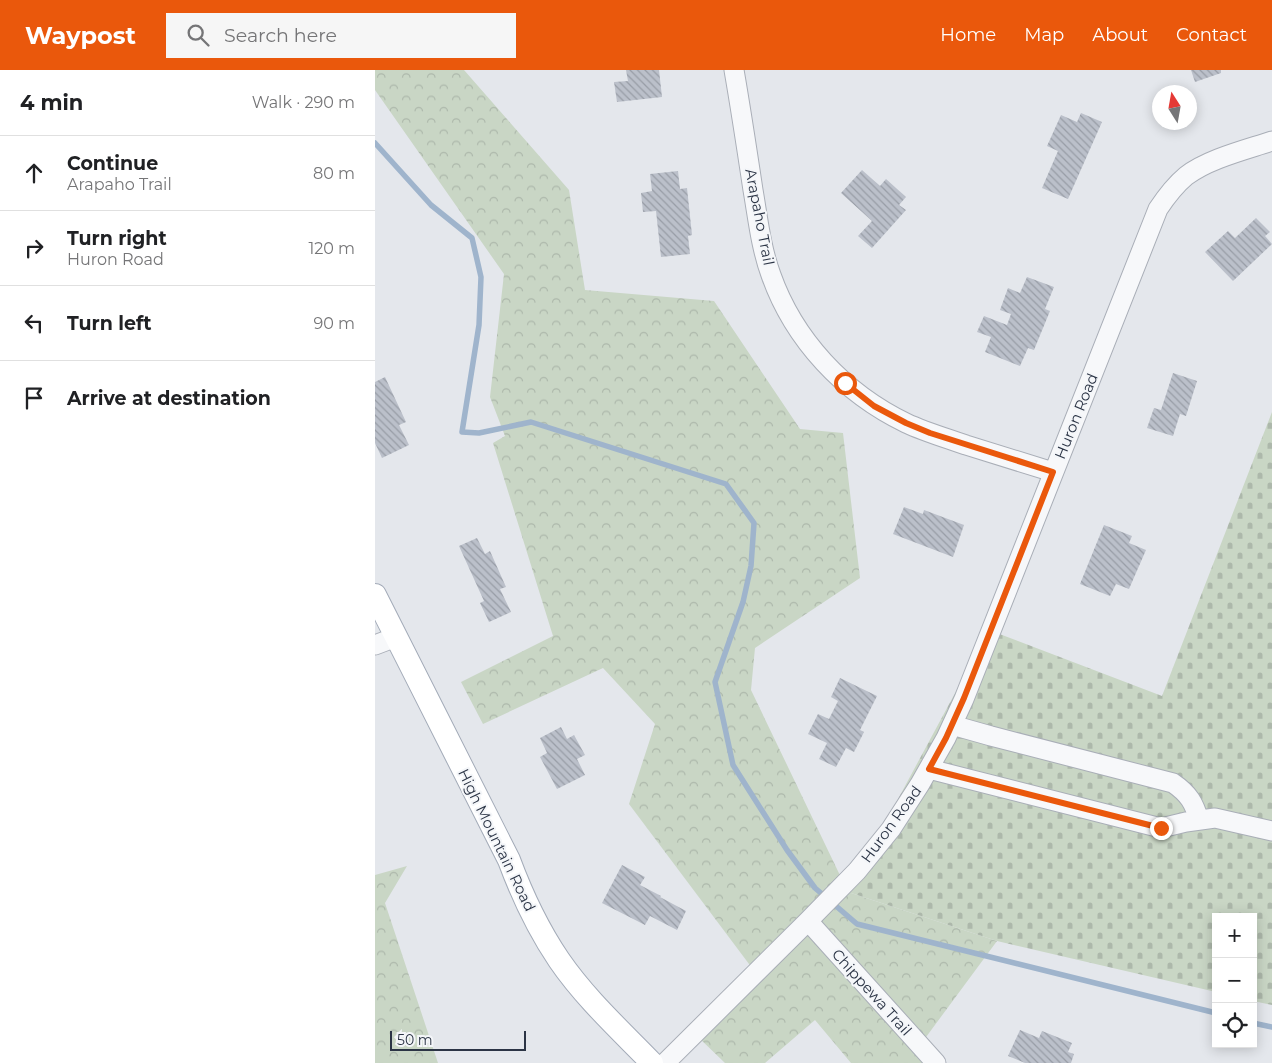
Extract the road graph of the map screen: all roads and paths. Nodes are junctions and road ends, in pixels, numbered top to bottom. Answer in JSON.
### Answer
{"nodes":[{"id":1,"x":734,"y":70,"type":"edge"},
{"id":2,"x":1272,"y":141,"type":"edge"},
{"id":3,"x":1053,"y":472,"type":"junction"},
{"id":4,"x":375,"y":595,"type":"edge"},
{"id":5,"x":396,"y":636,"type":"junction"},
{"id":6,"x":375,"y":644,"type":"edge"},
{"id":7,"x":952,"y":725,"type":"junction"},
{"id":8,"x":929,"y":769,"type":"junction"},
{"id":9,"x":1272,"y":818,"type":"edge"},
{"id":10,"x":1199,"y":820,"type":"junction"},
{"id":11,"x":1248,"y":825,"type":"junction"},
{"id":12,"x":1272,"y":831,"type":"edge"},
{"id":13,"x":808,"y":921,"type":"junction"},
{"id":14,"x":652,"y":1063,"type":"edge"},
{"id":15,"x":665,"y":1063,"type":"edge"},
{"id":16,"x":936,"y":1063,"type":"edge"}],
"edges":[{"from":1,"to":3,"type":"street","name":"Arapaho Trail"},
{"from":2,"to":3,"type":"street","name":"Huron Road"},
{"from":3,"to":7,"type":"street","name":"Huron Road"},
{"from":4,"to":5,"type":"main road","name":"High Mountain Road"},
{"from":5,"to":6,"type":"street"},
{"from":5,"to":14,"type":"main road","name":"High Mountain Road"},
{"from":7,"to":8,"type":"street","name":"Huron Road"},
{"from":7,"to":10,"type":"street"},
{"from":8,"to":10,"type":"street"},
{"from":8,"to":13,"type":"street","name":"Huron Road"},
{"from":9,"to":11,"type":"street"},
{"from":10,"to":11,"type":"street"},
{"from":11,"to":12,"type":"street"},
{"from":13,"to":15,"type":"street","name":"Huron Road"},
{"from":13,"to":16,"type":"street","name":"Chippewa Trail"}]}
